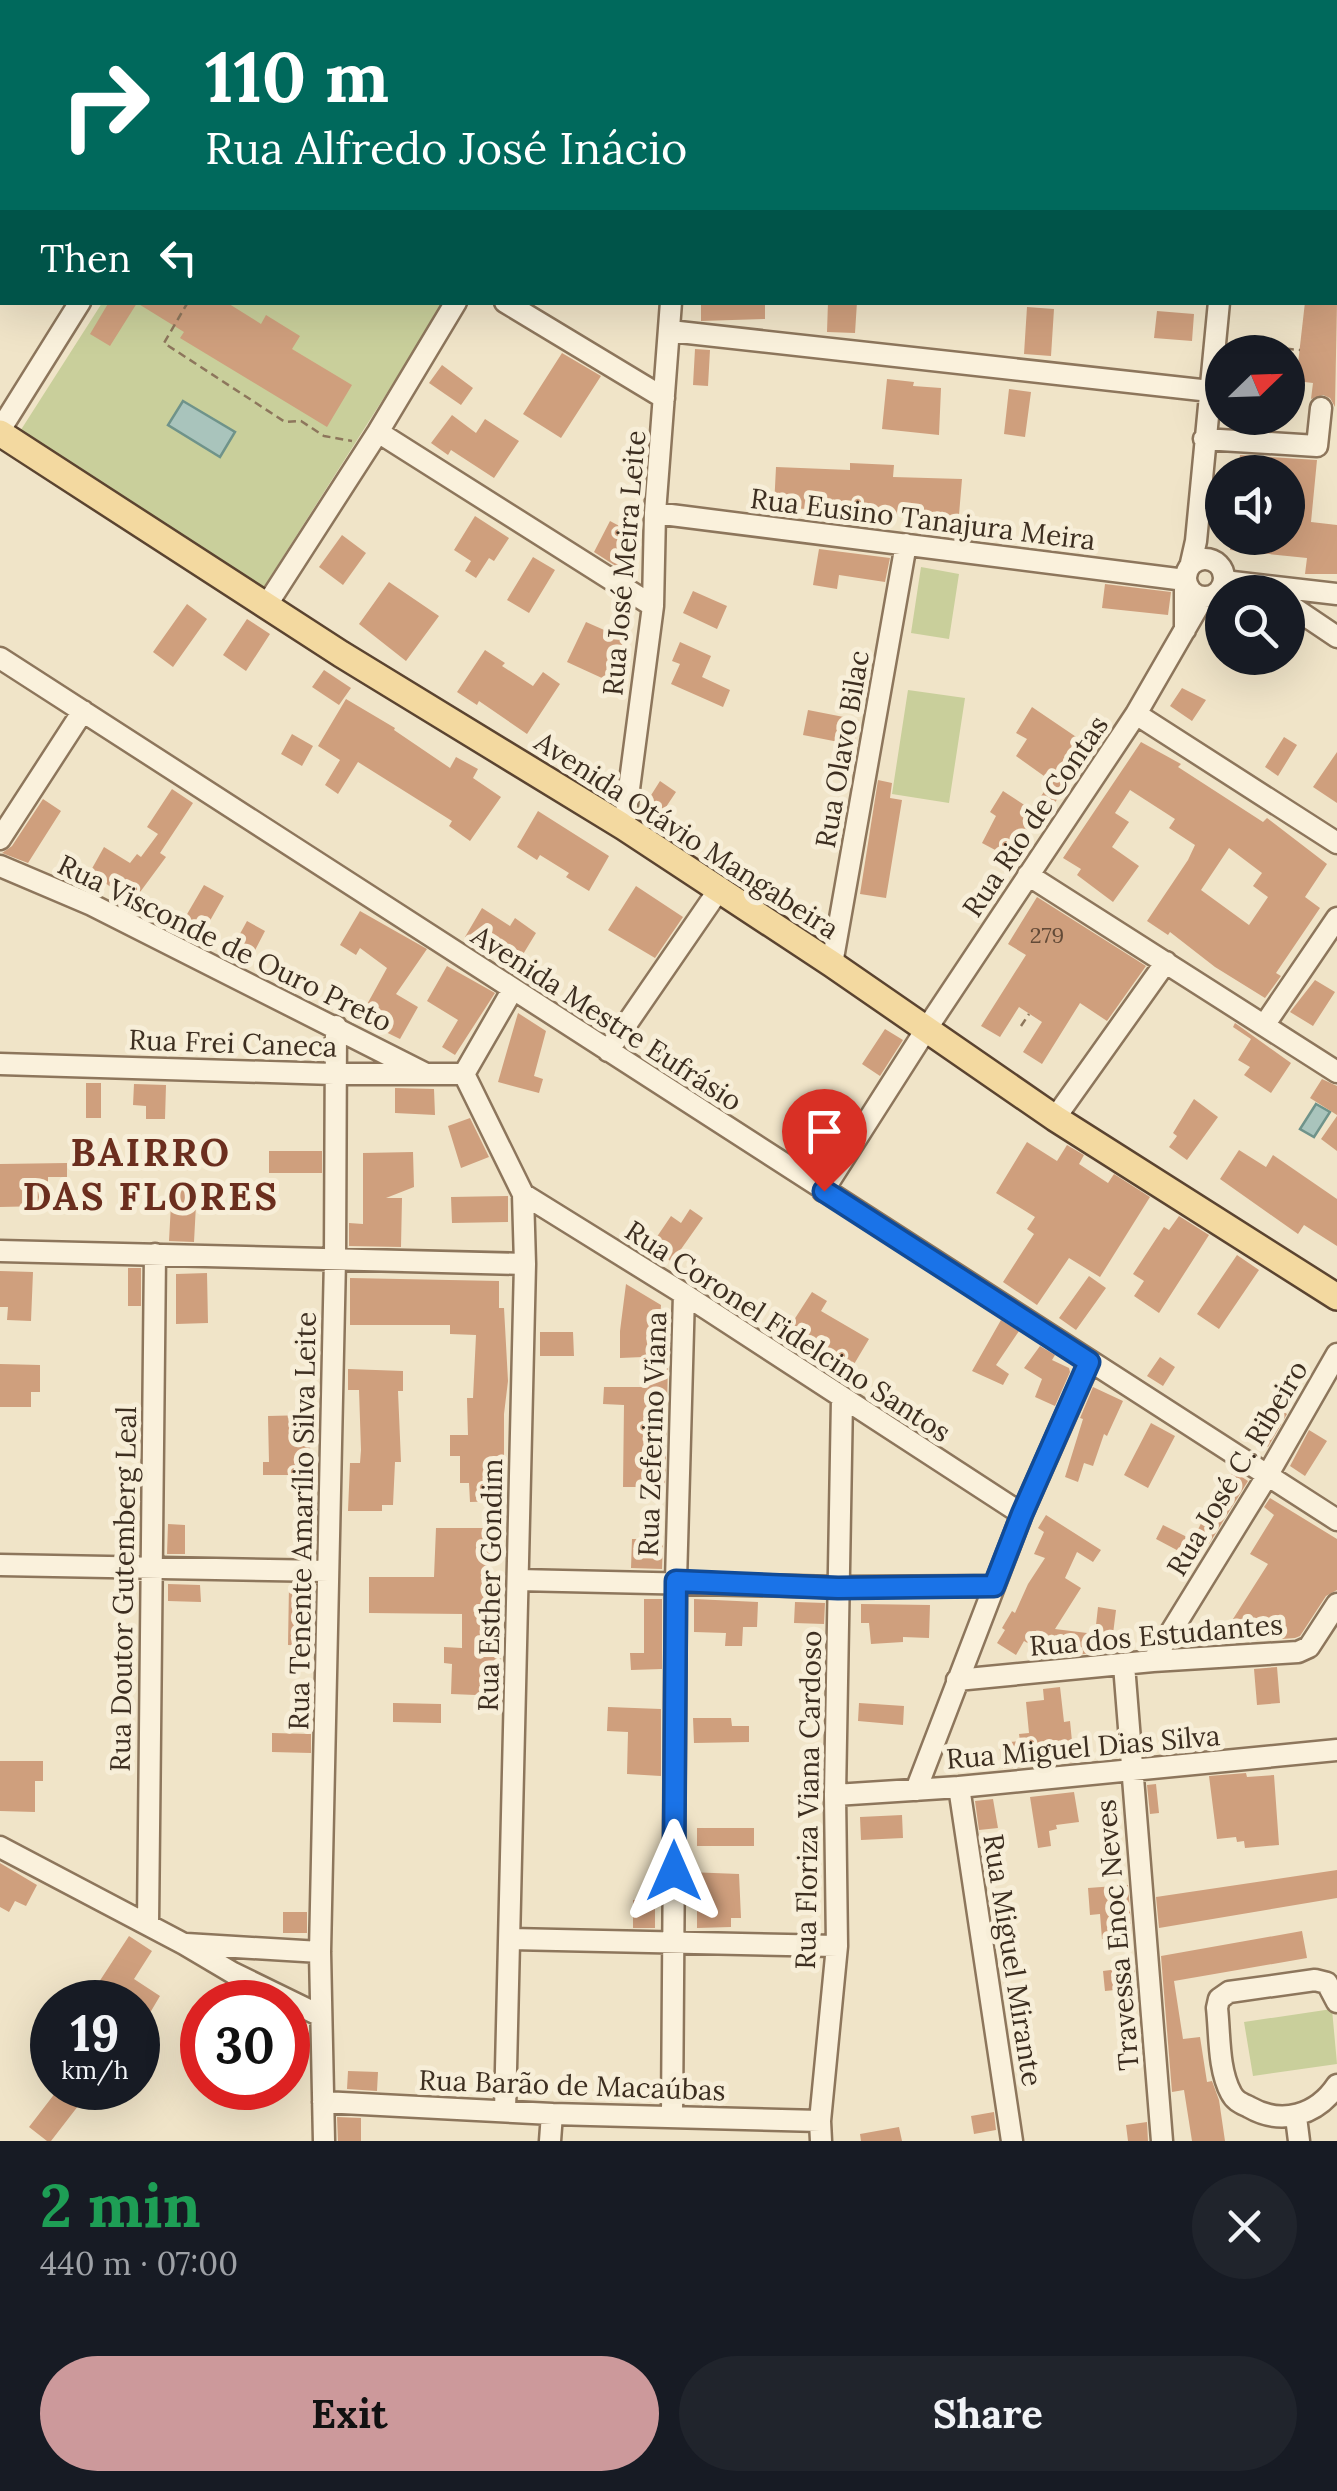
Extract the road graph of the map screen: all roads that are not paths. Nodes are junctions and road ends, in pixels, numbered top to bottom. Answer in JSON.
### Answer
{"nodes":[{"id":1,"x":78,"y":305,"type":"edge"},
{"id":2,"x":454,"y":305,"type":"edge"},
{"id":3,"x":510,"y":305,"type":"edge"},
{"id":4,"x":672,"y":305,"type":"edge"},
{"id":5,"x":1219,"y":305,"type":"edge"},
{"id":6,"x":670,"y":332,"type":"junction"},
{"id":7,"x":1216,"y":335,"type":"edge"},
{"id":8,"x":1205,"y":390,"type":"edge"},
{"id":9,"x":664,"y":398,"type":"junction"},
{"id":10,"x":1321,"y":408,"type":"dead end"},
{"id":11,"x":1205,"y":431,"type":"edge"},
{"id":12,"x":0,"y":432,"type":"edge"},
{"id":13,"x":378,"y":432,"type":"junction"},
{"id":14,"x":1204,"y":439,"type":"junction"},
{"id":15,"x":655,"y":512,"type":"junction"},
{"id":16,"x":906,"y":544,"type":"junction"},
{"id":17,"x":1196,"y":568,"type":"junction"},
{"id":18,"x":1223,"y":575,"type":"edge"},
{"id":19,"x":1305,"y":592,"type":"edge"},
{"id":20,"x":1337,"y":594,"type":"edge"},
{"id":21,"x":1203,"y":598,"type":"joint"},
{"id":22,"x":266,"y":606,"type":"junction"},
{"id":23,"x":653,"y":606,"type":"junction"},
{"id":24,"x":1305,"y":615,"type":"edge"},
{"id":25,"x":1184,"y":632,"type":"junction"},
{"id":26,"x":1337,"y":637,"type":"edge"},
{"id":27,"x":0,"y":658,"type":"edge"},
{"id":28,"x":83,"y":711,"type":"junction"},
{"id":29,"x":1136,"y":714,"type":"junction"},
{"id":30,"x":624,"y":827,"type":"junction"},
{"id":31,"x":0,"y":839,"type":"edge"},
{"id":32,"x":1337,"y":843,"type":"edge"},
{"id":33,"x":0,"y":866,"type":"edge"},
{"id":34,"x":1028,"y":875,"type":"junction"},
{"id":35,"x":718,"y":891,"type":"junction"},
{"id":36,"x":1337,"y":918,"type":"edge"},
{"id":37,"x":1166,"y":962,"type":"junction"},
{"id":38,"x":832,"y":964,"type":"junction"},
{"id":39,"x":513,"y":989,"type":"junction"},
{"id":40,"x":1265,"y":1024,"type":"junction"},
{"id":41,"x":336,"y":1026,"type":"junction"},
{"id":42,"x":927,"y":1028,"type":"junction"},
{"id":43,"x":608,"y":1051,"type":"junction"},
{"id":44,"x":0,"y":1064,"type":"edge"},
{"id":45,"x":1337,"y":1072,"type":"edge"},
{"id":46,"x":424,"y":1073,"type":"junction"},
{"id":47,"x":334,"y":1074,"type":"junction"},
{"id":48,"x":464,"y":1074,"type":"junction"},
{"id":49,"x":1056,"y":1118,"type":"junction"},
{"id":50,"x":824,"y":1191,"type":"junction"},
{"id":51,"x":524,"y":1194,"type":"junction"},
{"id":52,"x":0,"y":1251,"type":"edge"},
{"id":53,"x":155,"y":1254,"type":"junction"},
{"id":54,"x":336,"y":1258,"type":"junction"},
{"id":55,"x":525,"y":1264,"type":"junction"},
{"id":56,"x":684,"y":1294,"type":"junction"},
{"id":57,"x":1337,"y":1296,"type":"edge"},
{"id":58,"x":1337,"y":1354,"type":"edge"},
{"id":59,"x":1089,"y":1362,"type":"junction"},
{"id":60,"x":842,"y":1399,"type":"junction"},
{"id":61,"x":1267,"y":1476,"type":"junction"},
{"id":62,"x":1022,"y":1514,"type":"junction"},
{"id":63,"x":1337,"y":1520,"type":"edge"},
{"id":64,"x":0,"y":1564,"type":"edge"},
{"id":65,"x":150,"y":1566,"type":"junction"},
{"id":66,"x":328,"y":1571,"type":"junction"},
{"id":67,"x":518,"y":1580,"type":"junction"},
{"id":68,"x":676,"y":1581,"type":"junction"},
{"id":69,"x":994,"y":1586,"type":"junction"},
{"id":70,"x":838,"y":1588,"type":"junction"},
{"id":71,"x":1337,"y":1604,"type":"edge"},
{"id":72,"x":1153,"y":1661,"type":"junction"},
{"id":73,"x":1124,"y":1665,"type":"junction"},
{"id":74,"x":957,"y":1680,"type":"junction"},
{"id":75,"x":1337,"y":1750,"type":"edge"},
{"id":76,"x":1131,"y":1770,"type":"junction"},
{"id":77,"x":959,"y":1787,"type":"junction"},
{"id":78,"x":916,"y":1790,"type":"junction"},
{"id":79,"x":835,"y":1795,"type":"junction"},
{"id":80,"x":0,"y":1847,"type":"edge"},
{"id":81,"x":148,"y":1924,"type":"junction"},
{"id":82,"x":511,"y":1940,"type":"junction"},
{"id":83,"x":674,"y":1943,"type":"junction"},
{"id":84,"x":184,"y":1944,"type":"junction"},
{"id":85,"x":837,"y":1946,"type":"junction"},
{"id":86,"x":320,"y":1952,"type":"junction"},
{"id":87,"x":1337,"y":2002,"type":"edge"},
{"id":88,"x":322,"y":2016,"type":"junction"},
{"id":89,"x":1337,"y":2085,"type":"edge"},
{"id":90,"x":322,"y":2102,"type":"junction"},
{"id":91,"x":505,"y":2111,"type":"junction"},
{"id":92,"x":552,"y":2114,"type":"junction"},
{"id":93,"x":672,"y":2116,"type":"junction"},
{"id":94,"x":1296,"y":2118,"type":"junction"},
{"id":95,"x":820,"y":2131,"type":"edge"},
{"id":96,"x":324,"y":2141,"type":"edge"},
{"id":97,"x":550,"y":2141,"type":"edge"},
{"id":98,"x":1012,"y":2141,"type":"edge"},
{"id":99,"x":1162,"y":2141,"type":"edge"},
{"id":100,"x":1299,"y":2141,"type":"edge"}],
"edges":[{"from":1,"to":12,"type":"street"},
{"from":2,"to":13,"type":"street"},
{"from":3,"to":9,"type":"street"},
{"from":4,"to":6,"type":"street","name":"Rua José Meira Leite"},
{"from":5,"to":7,"type":"street"},
{"from":6,"to":8,"type":"street"},
{"from":6,"to":9,"type":"street","name":"Rua José Meira Leite"},
{"from":9,"to":15,"type":"street","name":"Rua José Meira Leite"},
{"from":10,"to":14,"type":"street"},
{"from":11,"to":14,"type":"street"},
{"from":12,"to":22,"type":"main road","name":"Avenida Otávio Mangabeira"},
{"from":13,"to":22,"type":"street"},
{"from":13,"to":23,"type":"street"},
{"from":14,"to":17,"type":"street"},
{"from":15,"to":16,"type":"street","name":"Rua Eusino Tanajura Meira"},
{"from":15,"to":23,"type":"street","name":"Rua José Meira Leite"},
{"from":16,"to":17,"type":"street","name":"Rua Eusino Tanajura Meira"},
{"from":16,"to":38,"type":"street","name":"Rua Olavo Bilac"},
{"from":17,"to":18,"type":"street"},
{"from":17,"to":21,"type":"street"},
{"from":17,"to":25,"type":"street","name":"Rua Rio de Contas"},
{"from":19,"to":20,"type":"street"},
{"from":21,"to":25,"type":"street","name":"Rua Rio de Contas"},
{"from":22,"to":30,"type":"main road","name":"Avenida Otávio Mangabeira"},
{"from":23,"to":30,"type":"street","name":"Rua José Meira Leite"},
{"from":24,"to":26,"type":"street"},
{"from":25,"to":29,"type":"street","name":"Rua Rio de Contas"},
{"from":27,"to":28,"type":"street","name":"Avenida Mestre Eufrásio"},
{"from":28,"to":31,"type":"street"},
{"from":28,"to":39,"type":"street","name":"Avenida Mestre Eufrásio"},
{"from":29,"to":32,"type":"street"},
{"from":29,"to":34,"type":"street","name":"Rua Rio de Contas"},
{"from":30,"to":35,"type":"main road","name":"Avenida Otávio Mangabeira"},
{"from":33,"to":41,"type":"street","name":"Rua Visconde de Ouro Preto"},
{"from":34,"to":37,"type":"street"},
{"from":34,"to":42,"type":"street","name":"Rua Rio de Contas"},
{"from":35,"to":38,"type":"main road","name":"Avenida Otávio Mangabeira"},
{"from":35,"to":43,"type":"street"},
{"from":36,"to":40,"type":"street"},
{"from":37,"to":40,"type":"street"},
{"from":37,"to":49,"type":"street"},
{"from":38,"to":42,"type":"main road","name":"Avenida Otávio Mangabeira"},
{"from":39,"to":43,"type":"street","name":"Avenida Mestre Eufrásio"},
{"from":39,"to":48,"type":"street"},
{"from":40,"to":45,"type":"street"},
{"from":41,"to":46,"type":"street","name":"Rua Visconde de Ouro Preto"},
{"from":41,"to":47,"type":"street","name":"Rua Tenente Amarílio Silva Leite"},
{"from":42,"to":49,"type":"main road","name":"Avenida Otávio Mangabeira"},
{"from":42,"to":50,"type":"street","name":"Rua Rio de Contas"},
{"from":43,"to":50,"type":"street","name":"Avenida Mestre Eufrásio"},
{"from":44,"to":47,"type":"street","name":"Rua Frei Caneca"},
{"from":46,"to":47,"type":"street","name":"Rua Frei Caneca"},
{"from":46,"to":48,"type":"street","name":"Rua Frei Caneca"},
{"from":47,"to":54,"type":"street","name":"Rua Tenente Amarílio Silva Leite"},
{"from":48,"to":51,"type":"street","name":"Rua Esther Gondim"},
{"from":49,"to":57,"type":"main road","name":"Avenida Otávio Mangabeira"},
{"from":50,"to":59,"type":"street","name":"Avenida Mestre Eufrásio"},
{"from":51,"to":55,"type":"street","name":"Rua Esther Gondim"},
{"from":51,"to":56,"type":"street","name":"Rua Coronel Fidelcino Santos"},
{"from":52,"to":53,"type":"street"},
{"from":53,"to":54,"type":"street"},
{"from":53,"to":65,"type":"street","name":"Rua Doutor Gutemberg Leal"},
{"from":54,"to":55,"type":"street"},
{"from":54,"to":66,"type":"street","name":"Rua Tenente Amarílio Silva Leite"},
{"from":55,"to":67,"type":"street","name":"Rua Esther Gondim"},
{"from":56,"to":60,"type":"street","name":"Rua Coronel Fidelcino Santos"},
{"from":56,"to":68,"type":"street","name":"Rua Zeferino Viana"},
{"from":58,"to":61,"type":"street","name":"Rua José C. Ribeiro"},
{"from":59,"to":61,"type":"street","name":"Avenida Mestre Eufrásio"},
{"from":59,"to":62,"type":"street"},
{"from":60,"to":62,"type":"street","name":"Rua Coronel Fidelcino Santos"},
{"from":60,"to":70,"type":"street","name":"Rua Floriza Viana Cardoso"},
{"from":61,"to":63,"type":"street","name":"Avenida Mestre Eufrásio"},
{"from":61,"to":72,"type":"street","name":"Rua José C. Ribeiro"},
{"from":62,"to":69,"type":"street"},
{"from":64,"to":65,"type":"street"},
{"from":65,"to":66,"type":"street"},
{"from":65,"to":81,"type":"street","name":"Rua Doutor Gutemberg Leal"},
{"from":66,"to":86,"type":"street","name":"Rua Tenente Amarílio Silva Leite"},
{"from":67,"to":68,"type":"street"},
{"from":67,"to":82,"type":"street","name":"Rua Esther Gondim"},
{"from":68,"to":70,"type":"street"},
{"from":68,"to":83,"type":"street","name":"Rua Zeferino Viana"},
{"from":69,"to":70,"type":"street"},
{"from":69,"to":74,"type":"street"},
{"from":70,"to":79,"type":"street","name":"Rua Floriza Viana Cardoso"},
{"from":71,"to":72,"type":"street","name":"Rua dos Estudantes"},
{"from":72,"to":73,"type":"street","name":"Rua dos Estudantes"},
{"from":73,"to":74,"type":"street","name":"Rua dos Estudantes"},
{"from":73,"to":76,"type":"street","name":"Travessa Enoc Neves"},
{"from":74,"to":78,"type":"street"},
{"from":75,"to":76,"type":"street","name":"Rua Miguel Dias Silva"},
{"from":76,"to":77,"type":"street","name":"Rua Miguel Dias Silva"},
{"from":76,"to":99,"type":"street","name":"Travessa Enoc Neves"},
{"from":77,"to":78,"type":"street","name":"Rua Miguel Dias Silva"},
{"from":77,"to":98,"type":"street","name":"Rua Miguel Mirante"},
{"from":78,"to":79,"type":"street","name":"Rua Miguel Dias Silva"},
{"from":79,"to":85,"type":"street","name":"Rua Floriza Viana Cardoso"},
{"from":80,"to":81,"type":"street"},
{"from":81,"to":84,"type":"street"},
{"from":82,"to":83,"type":"street"},
{"from":82,"to":91,"type":"street","name":"Rua Esther Gondim"},
{"from":83,"to":85,"type":"street"},
{"from":83,"to":93,"type":"street","name":"Rua Zeferino Viana"},
{"from":84,"to":86,"type":"street"},
{"from":84,"to":88,"type":"street"},
{"from":85,"to":95,"type":"street","name":"Rua Floriza Viana Cardoso"},
{"from":86,"to":88,"type":"street","name":"Rua Tenente Amarílio Silva Leite"},
{"from":87,"to":94,"type":"street"},
{"from":88,"to":90,"type":"street","name":"Rua Tenente Amarílio Silva Leite"},
{"from":89,"to":94,"type":"street"},
{"from":90,"to":91,"type":"street","name":"Rua Barão de Macaúbas"},
{"from":90,"to":96,"type":"street","name":"Rua Tenente Amarílio Silva Leite"},
{"from":91,"to":92,"type":"street","name":"Rua Barão de Macaúbas"},
{"from":92,"to":93,"type":"street","name":"Rua Barão de Macaúbas"},
{"from":92,"to":97,"type":"street"},
{"from":93,"to":95,"type":"street","name":"Rua Barão de Macaúbas"},
{"from":94,"to":100,"type":"street"}]}
